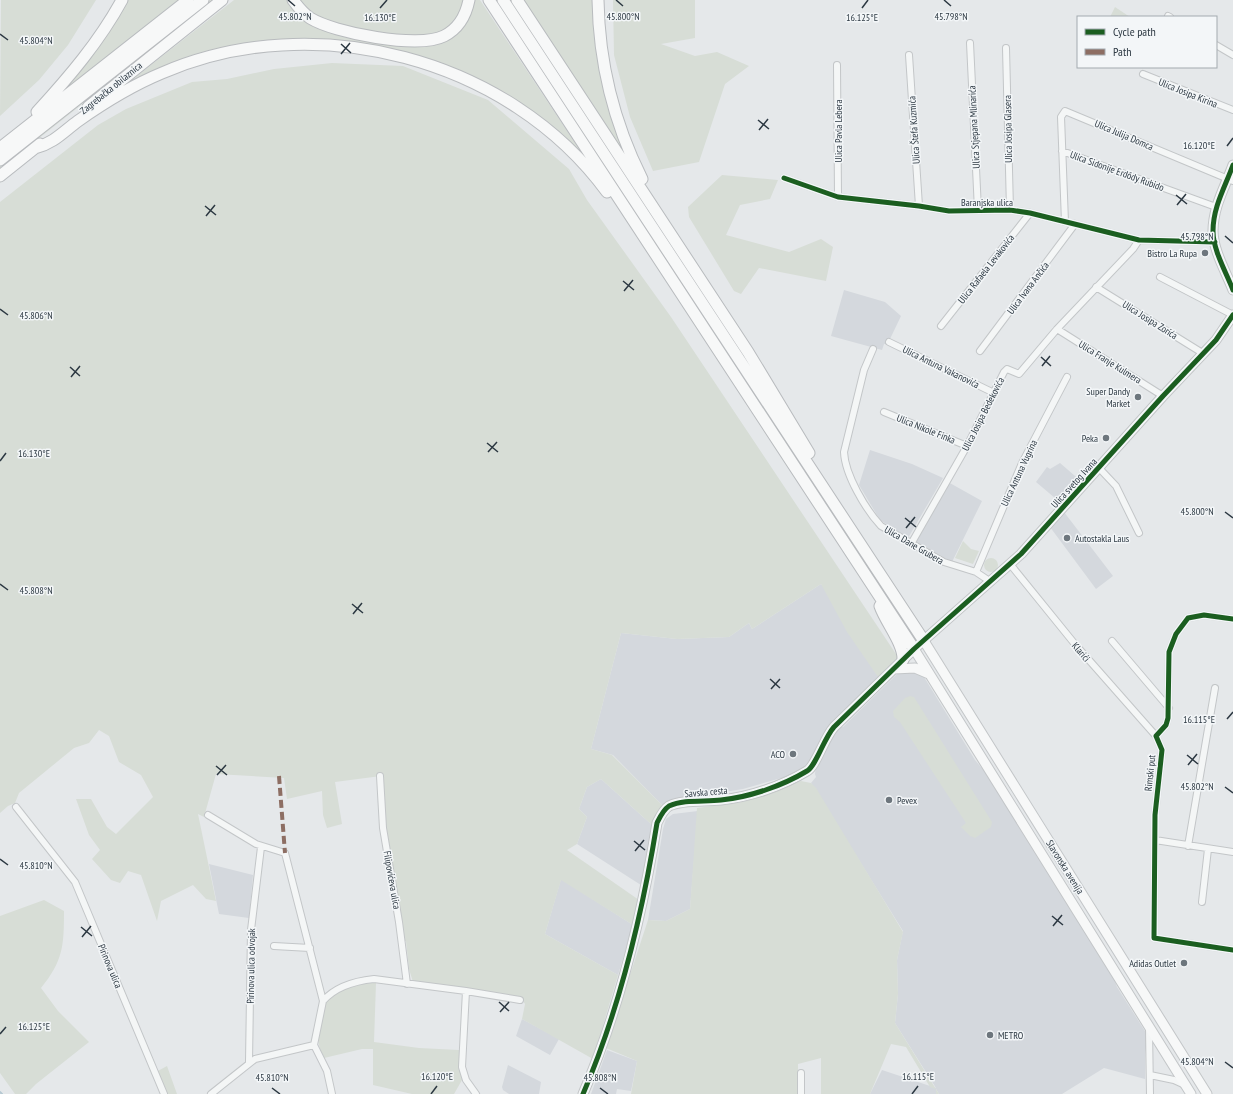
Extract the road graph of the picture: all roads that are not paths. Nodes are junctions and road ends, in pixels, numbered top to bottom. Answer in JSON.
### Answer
{"nodes":[{"id":1,"x":122,"y":0,"type":"edge"},
{"id":2,"x":188,"y":0,"type":"edge"},
{"id":3,"x":203,"y":0,"type":"edge"},
{"id":4,"x":222,"y":0,"type":"edge"},
{"id":5,"x":293,"y":0,"type":"edge"},
{"id":6,"x":469,"y":0,"type":"edge"},
{"id":7,"x":489,"y":0,"type":"edge"},
{"id":8,"x":503,"y":0,"type":"edge"},
{"id":9,"x":517,"y":0,"type":"edge"},
{"id":10,"x":598,"y":0,"type":"edge"},
{"id":11,"x":970,"y":43,"type":"dead end"},
{"id":12,"x":1217,"y":46,"type":"edge"},
{"id":13,"x":1006,"y":48,"type":"dead end"},
{"id":14,"x":909,"y":55,"type":"dead end"},
{"id":15,"x":1233,"y":55,"type":"edge"},
{"id":16,"x":837,"y":65,"type":"dead end"},
{"id":17,"x":1143,"y":74,"type":"dead end"},
{"id":18,"x":1233,"y":110,"type":"edge"},
{"id":19,"x":0,"y":144,"type":"edge"},
{"id":20,"x":0,"y":148,"type":"edge"},
{"id":21,"x":35,"y":148,"type":"junction"},
{"id":22,"x":1062,"y":151,"type":"junction"},
{"id":23,"x":0,"y":160,"type":"edge"},
{"id":24,"x":1233,"y":165,"type":"edge"},
{"id":25,"x":0,"y":176,"type":"edge"},
{"id":26,"x":784,"y":178,"type":"dead end"},
{"id":27,"x":1230,"y":181,"type":"edge"},
{"id":28,"x":838,"y":197,"type":"junction"},
{"id":29,"x":919,"y":206,"type":"junction"},
{"id":30,"x":1216,"y":208,"type":"junction"},
{"id":31,"x":978,"y":210,"type":"junction"},
{"id":32,"x":1010,"y":210,"type":"junction"},
{"id":33,"x":657,"y":212,"type":"junction"},
{"id":34,"x":1030,"y":213,"type":"junction"},
{"id":35,"x":1065,"y":222,"type":"junction"},
{"id":36,"x":1075,"y":224,"type":"junction"},
{"id":37,"x":1138,"y":240,"type":"junction"},
{"id":38,"x":1215,"y":242,"type":"junction"},
{"id":39,"x":649,"y":244,"type":"junction"},
{"id":40,"x":1160,"y":277,"type":"dead end"},
{"id":41,"x":1096,"y":287,"type":"junction"},
{"id":42,"x":1233,"y":290,"type":"edge"},
{"id":43,"x":1233,"y":315,"type":"edge"},
{"id":44,"x":941,"y":326,"type":"dead end"},
{"id":45,"x":1057,"y":329,"type":"junction"},
{"id":46,"x":889,"y":342,"type":"dead end"},
{"id":47,"x":873,"y":348,"type":"dead end"},
{"id":48,"x":980,"y":351,"type":"dead end"},
{"id":49,"x":1204,"y":354,"type":"junction"},
{"id":50,"x":1067,"y":377,"type":"dead end"},
{"id":51,"x":994,"y":393,"type":"junction"},
{"id":52,"x":1163,"y":396,"type":"junction"},
{"id":53,"x":884,"y":412,"type":"dead end"},
{"id":54,"x":967,"y":446,"type":"junction"},
{"id":55,"x":1099,"y":468,"type":"junction"},
{"id":56,"x":822,"y":485,"type":"junction"},
{"id":57,"x":1139,"y":532,"type":"dead end"},
{"id":58,"x":911,"y":544,"type":"junction"},
{"id":59,"x":1010,"y":564,"type":"junction"},
{"id":60,"x":976,"y":572,"type":"junction"},
{"id":61,"x":991,"y":582,"type":"junction"},
{"id":62,"x":878,"y":594,"type":"junction"},
{"id":63,"x":1233,"y":619,"type":"edge"},
{"id":64,"x":924,"y":640,"type":"junction"},
{"id":65,"x":1112,"y":641,"type":"dead end"},
{"id":66,"x":914,"y":649,"type":"junction"},
{"id":67,"x":903,"y":660,"type":"junction"},
{"id":68,"x":894,"y":669,"type":"junction"},
{"id":69,"x":929,"y":674,"type":"junction"},
{"id":70,"x":1216,"y":688,"type":"dead end"},
{"id":71,"x":1169,"y":708,"type":"junction"},
{"id":72,"x":1156,"y":736,"type":"junction"},
{"id":73,"x":380,"y":776,"type":"dead end"},
{"id":74,"x":16,"y":807,"type":"dead end"},
{"id":75,"x":208,"y":815,"type":"dead end"},
{"id":76,"x":1155,"y":840,"type":"junction"},
{"id":77,"x":1188,"y":846,"type":"junction"},
{"id":78,"x":261,"y":847,"type":"junction"},
{"id":79,"x":1208,"y":849,"type":"junction"},
{"id":80,"x":1233,"y":852,"type":"edge"},
{"id":81,"x":1202,"y":902,"type":"dead end"},
{"id":82,"x":274,"y":946,"type":"dead end"},
{"id":83,"x":310,"y":948,"type":"junction"},
{"id":84,"x":1233,"y":950,"type":"edge"},
{"id":85,"x":407,"y":984,"type":"junction"},
{"id":86,"x":466,"y":991,"type":"junction"},
{"id":87,"x":520,"y":1000,"type":"dead end"},
{"id":88,"x":323,"y":1001,"type":"junction"},
{"id":89,"x":1148,"y":1023,"type":"junction"},
{"id":90,"x":314,"y":1045,"type":"junction"},
{"id":91,"x":249,"y":1062,"type":"junction"},
{"id":92,"x":801,"y":1073,"type":"dead end"},
{"id":93,"x":1150,"y":1075,"type":"junction"},
{"id":94,"x":1186,"y":1085,"type":"junction"},
{"id":95,"x":164,"y":1094,"type":"edge"},
{"id":96,"x":211,"y":1094,"type":"edge"},
{"id":97,"x":332,"y":1094,"type":"edge"},
{"id":98,"x":476,"y":1094,"type":"edge"},
{"id":99,"x":583,"y":1094,"type":"edge"},
{"id":100,"x":801,"y":1094,"type":"edge"},
{"id":101,"x":1150,"y":1094,"type":"edge"},
{"id":102,"x":1191,"y":1094,"type":"edge"},
{"id":103,"x":1207,"y":1094,"type":"edge"}],
"edges":[{"from":1,"to":19,"type":"highway"},
{"from":2,"to":20,"type":"highway"},
{"from":3,"to":23,"type":"highway","name":"Zagrebačka obilaznica"},
{"from":4,"to":21,"type":"highway","name":"Zagrebačka obilaznica"},
{"from":5,"to":6,"type":"highway"},
{"from":7,"to":39,"type":"highway"},
{"from":8,"to":56,"type":"highway"},
{"from":9,"to":33,"type":"highway"},
{"from":10,"to":33,"type":"highway"},
{"from":11,"to":31,"type":"street","name":"Ulica Stjepana Mlinarića"},
{"from":12,"to":15,"type":"street"},
{"from":13,"to":32,"type":"street","name":"Ulica Josipa Glasera"},
{"from":14,"to":29,"type":"street","name":"Ulica Štefa Kuzmića"},
{"from":16,"to":28,"type":"street","name":"Ulica Pavla Lebera"},
{"from":17,"to":18,"type":"street","name":"Ulica Josipa Kirina"},
{"from":21,"to":25,"type":"highway","name":"Zagrebačka obilaznica"},
{"from":21,"to":39,"type":"highway"},
{"from":22,"to":27,"type":"street","name":"Ulica Julija Domca"},
{"from":22,"to":30,"type":"street","name":"Ulica Sidonije Erdődy Rubido"},
{"from":22,"to":35,"type":"street"},
{"from":24,"to":27,"type":"main road"},
{"from":26,"to":28,"type":"street","name":"Baranjska ulica"},
{"from":27,"to":30,"type":"main road"},
{"from":28,"to":29,"type":"street","name":"Baranjska ulica"},
{"from":29,"to":31,"type":"street","name":"Baranjska ulica"},
{"from":30,"to":38,"type":"main road"},
{"from":31,"to":32,"type":"street","name":"Baranjska ulica"},
{"from":32,"to":34,"type":"street","name":"Baranjska ulica"},
{"from":33,"to":56,"type":"highway"},
{"from":34,"to":35,"type":"street","name":"Baranjska ulica"},
{"from":34,"to":44,"type":"street","name":"Ulica Rafaela Levakovića"},
{"from":35,"to":36,"type":"street","name":"Baranjska ulica"},
{"from":36,"to":37,"type":"street","name":"Baranjska ulica"},
{"from":36,"to":48,"type":"street","name":"Ulica Ivana Ančića"},
{"from":37,"to":38,"type":"street","name":"Baranjska ulica"},
{"from":37,"to":41,"type":"street","name":"Ulica Josipa Bedekovića"},
{"from":38,"to":42,"type":"main road"},
{"from":39,"to":62,"type":"highway"},
{"from":40,"to":43,"type":"street"},
{"from":41,"to":45,"type":"street","name":"Ulica Josipa Bedekovića"},
{"from":41,"to":49,"type":"street","name":"Ulica Josipa Zorića"},
{"from":43,"to":49,"type":"main road","name":"Ulica svetog Ivana"},
{"from":45,"to":51,"type":"street","name":"Ulica Josipa Bedekovića"},
{"from":45,"to":52,"type":"street","name":"Ulica Franje Kulmera"},
{"from":46,"to":51,"type":"street","name":"Ulica Antuna Vakanovića"},
{"from":47,"to":58,"type":"street","name":"Ulica Dane Grubera"},
{"from":49,"to":52,"type":"main road","name":"Ulica svetog Ivana"},
{"from":50,"to":60,"type":"street","name":"Ulica Antuna Vugrina"},
{"from":51,"to":54,"type":"street","name":"Ulica Josipa Bedekovića"},
{"from":52,"to":55,"type":"main road","name":"Ulica svetog Ivana"},
{"from":53,"to":54,"type":"street","name":"Ulica Nikole Finka"},
{"from":54,"to":58,"type":"street","name":"Ulica Josipa Bedekovića"},
{"from":55,"to":57,"type":"street"},
{"from":55,"to":59,"type":"main road","name":"Ulica svetog Ivana"},
{"from":56,"to":64,"type":"highway"},
{"from":58,"to":60,"type":"street","name":"Ulica Dane Grubera"},
{"from":59,"to":61,"type":"main road","name":"Ulica svetog Ivana"},
{"from":59,"to":72,"type":"street","name":"Klarići"},
{"from":60,"to":61,"type":"street","name":"Ulica Dane Grubera"},
{"from":61,"to":64,"type":"main road","name":"Ulica svetog Ivana"},
{"from":62,"to":66,"type":"highway"},
{"from":62,"to":67,"type":"highway"},
{"from":63,"to":71,"type":"street"},
{"from":64,"to":66,"type":"main road","name":"Ulica svetog Ivana"},
{"from":64,"to":103,"type":"main road","name":"Slavonska avenija"},
{"from":65,"to":71,"type":"street"},
{"from":66,"to":67,"type":"main road","name":"Savska cesta"},
{"from":66,"to":69,"type":"main road","name":"Slavonska avenija"},
{"from":67,"to":68,"type":"main road","name":"Savska cesta"},
{"from":68,"to":69,"type":"main road"},
{"from":68,"to":99,"type":"main road","name":"Savska cesta"},
{"from":69,"to":89,"type":"main road","name":"Slavonska avenija"},
{"from":70,"to":77,"type":"street"},
{"from":71,"to":72,"type":"street"},
{"from":72,"to":76,"type":"street","name":"Rimski put"},
{"from":73,"to":85,"type":"street","name":"Filipovićeva ulica"},
{"from":74,"to":95,"type":"street","name":"Pirinova ulica"},
{"from":75,"to":78,"type":"street"},
{"from":76,"to":77,"type":"street"},
{"from":76,"to":84,"type":"street","name":"Rimski put"},
{"from":77,"to":79,"type":"street"},
{"from":78,"to":83,"type":"street"},
{"from":78,"to":91,"type":"street","name":"Pirinova ulica odvojak"},
{"from":79,"to":80,"type":"street"},
{"from":79,"to":81,"type":"street"},
{"from":82,"to":83,"type":"street"},
{"from":83,"to":88,"type":"street"},
{"from":85,"to":86,"type":"street"},
{"from":85,"to":88,"type":"street"},
{"from":86,"to":87,"type":"street"},
{"from":86,"to":98,"type":"street"},
{"from":88,"to":90,"type":"street"},
{"from":89,"to":93,"type":"street"},
{"from":89,"to":94,"type":"main road","name":"Slavonska avenija"},
{"from":90,"to":91,"type":"street"},
{"from":90,"to":97,"type":"street"},
{"from":91,"to":96,"type":"street"},
{"from":92,"to":100,"type":"street"},
{"from":93,"to":94,"type":"street"},
{"from":93,"to":101,"type":"street"},
{"from":94,"to":102,"type":"main road","name":"Slavonska avenija"}]}
